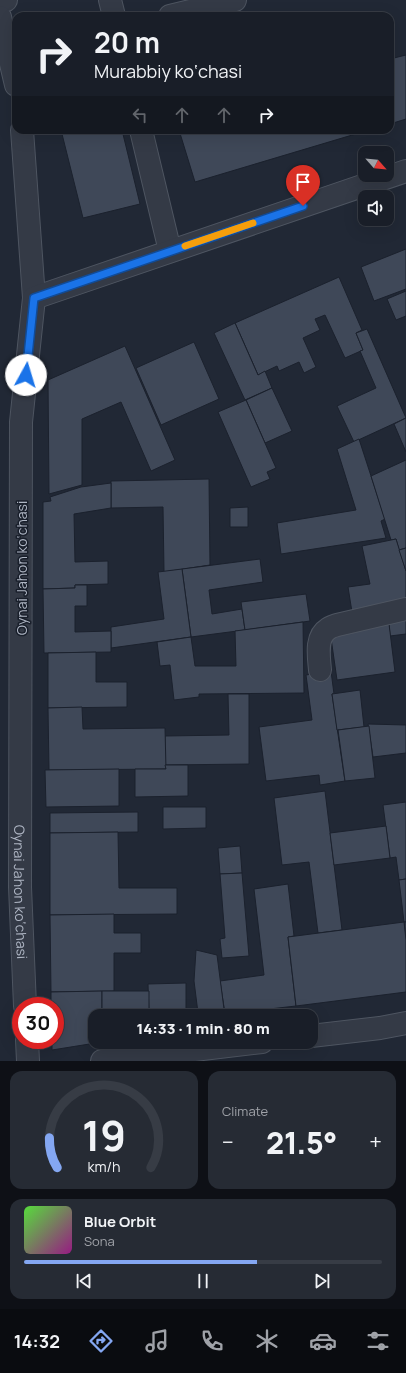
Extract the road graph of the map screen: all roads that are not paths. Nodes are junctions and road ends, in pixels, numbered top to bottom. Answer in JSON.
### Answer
{"nodes":[{"id":1,"x":6,"y":0,"type":"edge"},
{"id":2,"x":110,"y":0,"type":"edge"},
{"id":3,"x":235,"y":0,"type":"edge"},
{"id":4,"x":0,"y":1,"type":"edge"},
{"id":5,"x":113,"y":12,"type":"edge"},
{"id":6,"x":186,"y":12,"type":"edge"},
{"id":7,"x":0,"y":17,"type":"edge"},
{"id":8,"x":12,"y":68,"type":"edge"},
{"id":9,"x":22,"y":134,"type":"edge"},
{"id":10,"x":142,"y":134,"type":"edge"},
{"id":11,"x":406,"y":171,"type":"edge"},
{"id":12,"x":170,"y":251,"type":"junction"},
{"id":13,"x":34,"y":298,"type":"junction"},
{"id":14,"x":406,"y":609,"type":"edge"},
{"id":15,"x":320,"y":670,"type":"dead end"},
{"id":16,"x":25,"y":997,"type":"edge"},
{"id":17,"x":406,"y":1023,"type":"edge"},
{"id":18,"x":318,"y":1035,"type":"edge"},
{"id":19,"x":27,"y":1049,"type":"edge"},
{"id":20,"x":203,"y":1049,"type":"edge"},
{"id":21,"x":28,"y":1061,"type":"edge"},
{"id":22,"x":102,"y":1061,"type":"edge"}],
"edges":[{"from":1,"to":4,"type":"street"},
{"from":2,"to":5,"type":"street"},
{"from":3,"to":6,"type":"street"},
{"from":7,"to":8,"type":"street"},
{"from":9,"to":13,"type":"street","name":"Oynai Jahon ko‘chasi"},
{"from":10,"to":12,"type":"street"},
{"from":11,"to":12,"type":"street"},
{"from":12,"to":13,"type":"street"},
{"from":13,"to":16,"type":"street","name":"Oynai Jahon ko‘chasi"},
{"from":14,"to":15,"type":"street"},
{"from":17,"to":18,"type":"street"},
{"from":19,"to":21,"type":"street"},
{"from":20,"to":22,"type":"street"}]}
